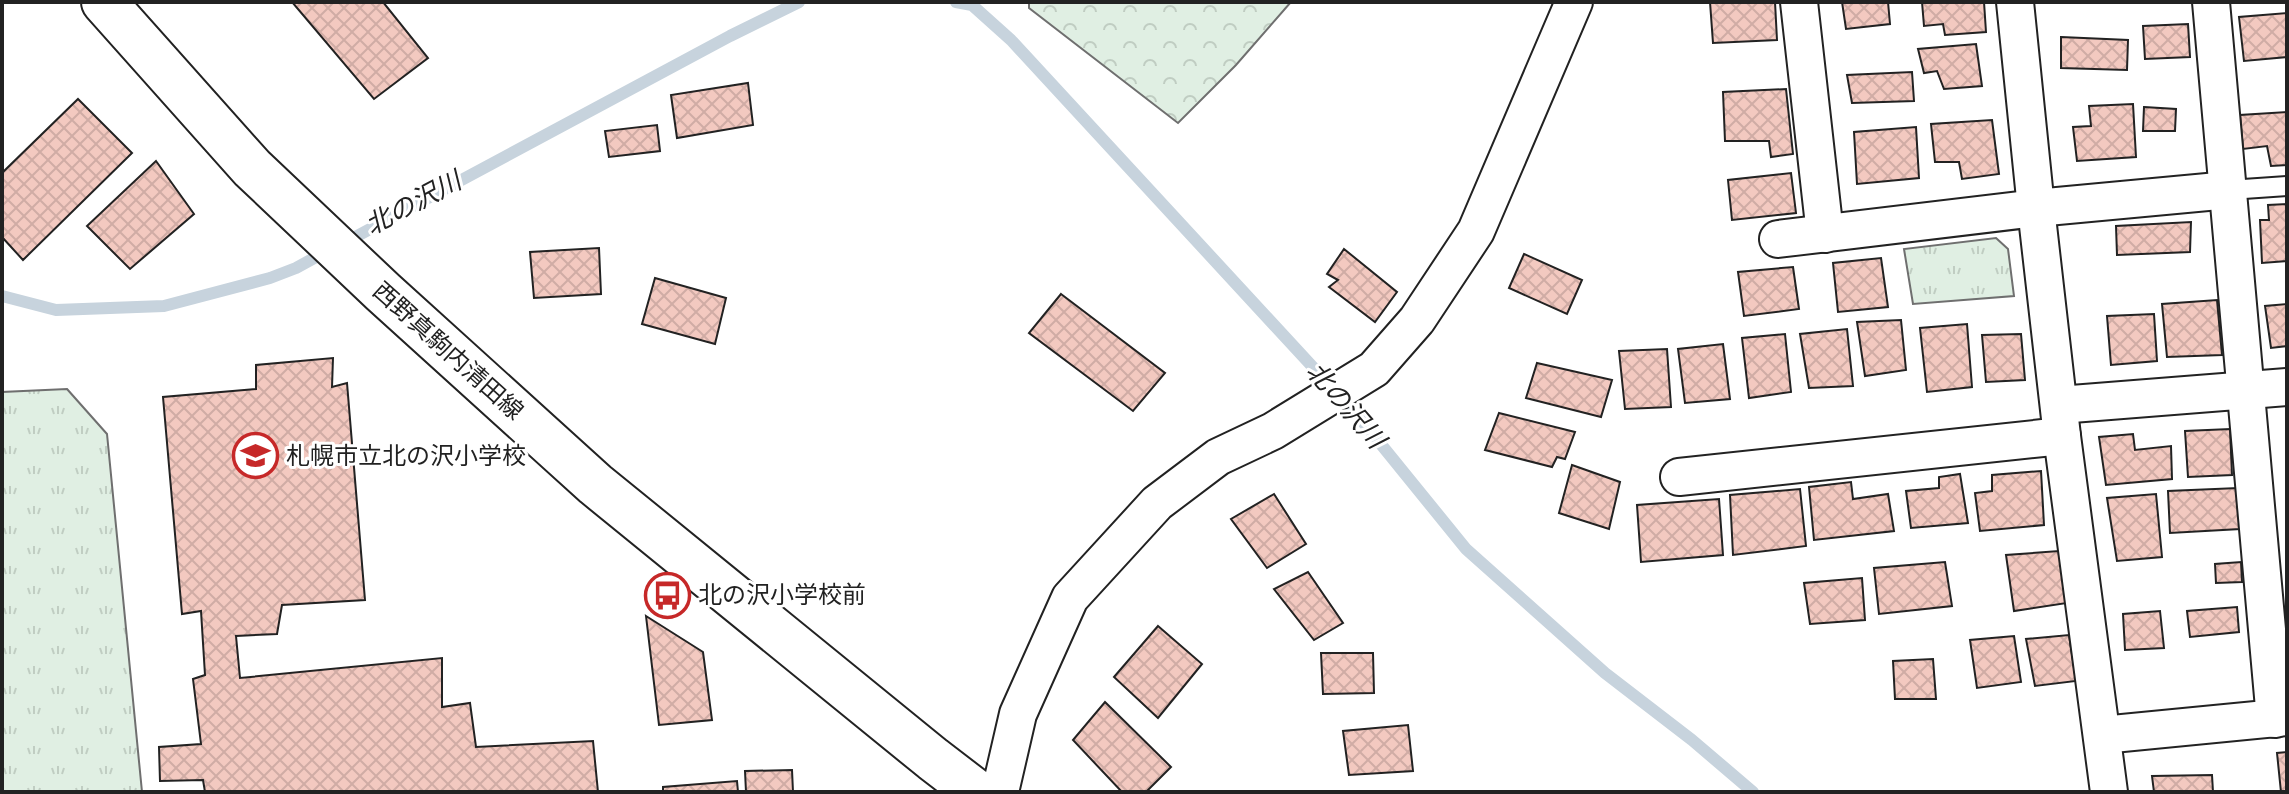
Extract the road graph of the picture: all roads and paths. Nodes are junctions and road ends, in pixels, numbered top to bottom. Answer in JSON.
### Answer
{"nodes":[{"id":1,"x":104,"y":2,"type":"edge"},
{"id":2,"x":1574,"y":2,"type":"edge"},
{"id":3,"x":1799,"y":2,"type":"edge"},
{"id":4,"x":2015,"y":2,"type":"edge"},
{"id":5,"x":2211,"y":2,"type":"edge"},
{"id":6,"x":2287,"y":186,"type":"edge"},
{"id":7,"x":2229,"y":190,"type":"junction"},
{"id":8,"x":2036,"y":208,"type":"junction"},
{"id":9,"x":1825,"y":234,"type":"junction"},
{"id":10,"x":1778,"y":239,"type":"dead end"},
{"id":11,"x":2287,"y":387,"type":"edge"},
{"id":12,"x":2247,"y":390,"type":"junction"},
{"id":13,"x":2060,"y":421,"type":"junction"},
{"id":14,"x":1679,"y":477,"type":"dead end"},
{"id":15,"x":2281,"y":718,"type":"edge"},
{"id":16,"x":2102,"y":735,"type":"junction"},
{"id":17,"x":976,"y":792,"type":"edge"},
{"id":18,"x":1000,"y":792,"type":"edge"},
{"id":19,"x":2109,"y":792,"type":"edge"}],
"edges":[{"from":1,"to":17,"type":"main road","name":"西野真駒内清田線"},
{"from":2,"to":18,"type":"street"},
{"from":3,"to":9,"type":"street"},
{"from":4,"to":8,"type":"street"},
{"from":5,"to":7,"type":"street"},
{"from":6,"to":7,"type":"lane"},
{"from":7,"to":8,"type":"street"},
{"from":7,"to":12,"type":"street"},
{"from":8,"to":9,"type":"street"},
{"from":8,"to":13,"type":"street"},
{"from":9,"to":10,"type":"street"},
{"from":11,"to":12,"type":"street"},
{"from":12,"to":13,"type":"street"},
{"from":12,"to":15,"type":"street"},
{"from":13,"to":14,"type":"street"},
{"from":13,"to":16,"type":"street"},
{"from":15,"to":16,"type":"street"},
{"from":16,"to":19,"type":"street"}]}
